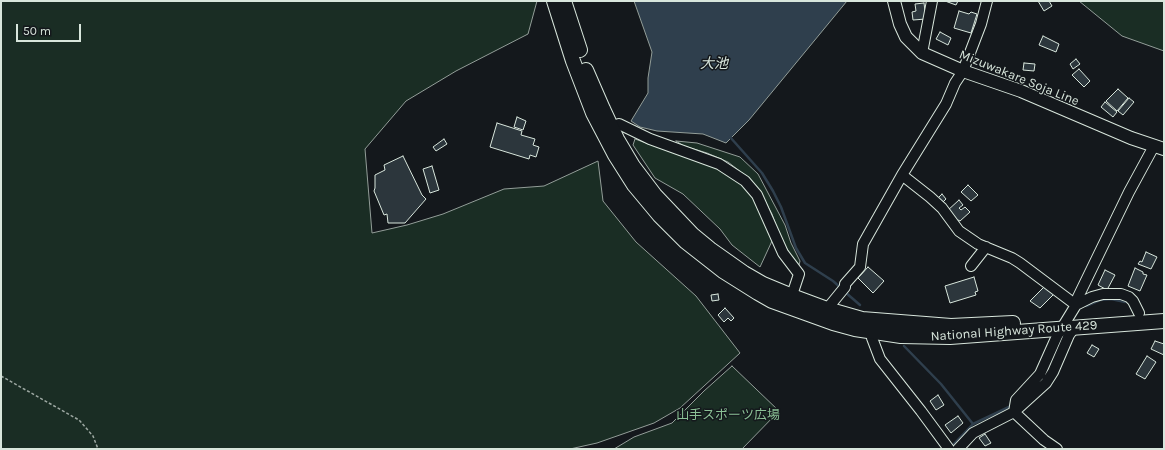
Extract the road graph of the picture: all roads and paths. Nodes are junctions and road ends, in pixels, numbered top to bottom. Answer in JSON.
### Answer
{"nodes":[{"id":1,"x":554,"y":1,"type":"edge"},
{"id":2,"x":564,"y":1,"type":"edge"},
{"id":3,"x":894,"y":1,"type":"edge"},
{"id":4,"x":932,"y":1,"type":"edge"},
{"id":5,"x":987,"y":1,"type":"edge"},
{"id":6,"x":922,"y":53,"type":"junction"},
{"id":7,"x":963,"y":71,"type":"junction"},
{"id":8,"x":606,"y":128,"type":"junction"},
{"id":9,"x":1159,"y":148,"type":"edge"},
{"id":10,"x":902,"y":175,"type":"junction"},
{"id":11,"x":986,"y":247,"type":"junction"},
{"id":12,"x":971,"y":266,"type":"dead end"},
{"id":13,"x":790,"y":301,"type":"junction"},
{"id":14,"x":1076,"y":306,"type":"junction"},
{"id":15,"x":1164,"y":312,"type":"edge"},
{"id":16,"x":1140,"y":313,"type":"junction"},
{"id":17,"x":825,"y":314,"type":"junction"},
{"id":18,"x":1164,"y":321,"type":"edge"},
{"id":19,"x":1068,"y":325,"type":"junction"},
{"id":20,"x":872,"y":326,"type":"junction"},
{"id":21,"x":1,"y":376,"type":"edge"},
{"id":22,"x":1015,"y":406,"type":"junction"},
{"id":23,"x":948,"y":448,"type":"edge"},
{"id":24,"x":98,"y":449,"type":"edge"},
{"id":25,"x":958,"y":449,"type":"edge"},
{"id":26,"x":1057,"y":449,"type":"edge"}],
"edges":[{"from":1,"to":8,"type":"highway","name":"National Highway Route 429"},
{"from":2,"to":8,"type":"highway","name":"National Highway Route 429"},
{"from":3,"to":6,"type":"main road","name":"Mizuwakare Soja Line"},
{"from":4,"to":6,"type":"street"},
{"from":5,"to":7,"type":"street"},
{"from":6,"to":7,"type":"main road","name":"Mizuwakare Soja Line"},
{"from":7,"to":9,"type":"main road","name":"Mizuwakare Soja Line"},
{"from":7,"to":10,"type":"street"},
{"from":8,"to":13,"type":"highway","name":"National Highway Route 429"},
{"from":8,"to":13,"type":"street"},
{"from":9,"to":14,"type":"street"},
{"from":10,"to":11,"type":"street"},
{"from":10,"to":17,"type":"street"},
{"from":11,"to":12,"type":"street"},
{"from":11,"to":14,"type":"street"},
{"from":13,"to":17,"type":"highway","name":"National Highway Route 429"},
{"from":14,"to":16,"type":"street"},
{"from":14,"to":19,"type":"street"},
{"from":15,"to":16,"type":"highway","name":"National Highway Route 429"},
{"from":16,"to":19,"type":"highway","name":"National Highway Route 429"},
{"from":17,"to":20,"type":"highway","name":"National Highway Route 429"},
{"from":18,"to":19,"type":"highway","name":"National Highway Route 429"},
{"from":19,"to":20,"type":"highway","name":"National Highway Route 429"},
{"from":19,"to":22,"type":"street"},
{"from":20,"to":23,"type":"street"},
{"from":21,"to":24,"type":"path"},
{"from":22,"to":25,"type":"street"},
{"from":22,"to":26,"type":"street"}]}
